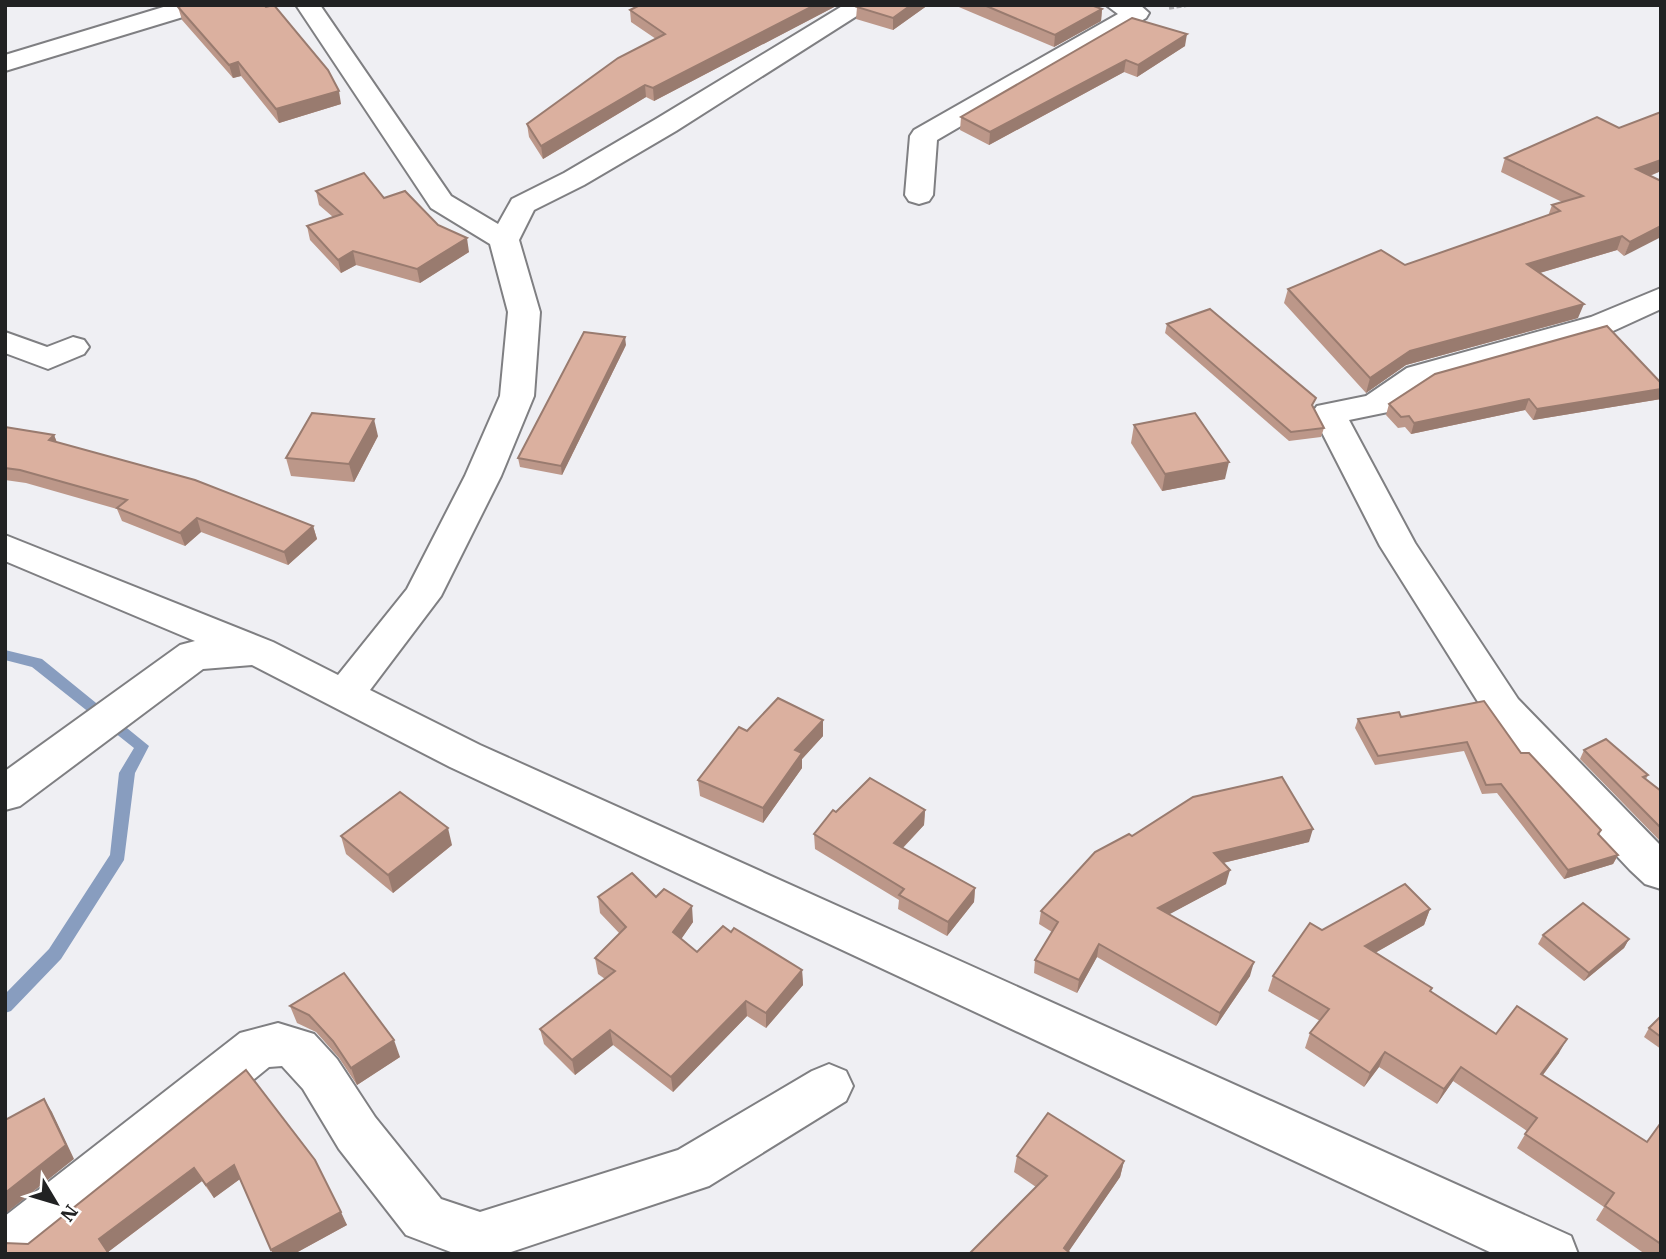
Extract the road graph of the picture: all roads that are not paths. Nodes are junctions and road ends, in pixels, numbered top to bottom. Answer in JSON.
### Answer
{"nodes":[{"id":1,"x":197,"y":5,"type":"edge"},
{"id":2,"x":308,"y":5,"type":"edge"},
{"id":3,"x":862,"y":5,"type":"edge"},
{"id":4,"x":1118,"y":5,"type":"edge"},
{"id":5,"x":5,"y":63,"type":"edge"},
{"id":6,"x":919,"y":195,"type":"dead end"},
{"id":7,"x":504,"y":240,"type":"junction"},
{"id":8,"x":1661,"y":297,"type":"edge"},
{"id":9,"x":5,"y":342,"type":"edge"},
{"id":10,"x":73,"y":347,"type":"dead end"},
{"id":11,"x":5,"y":547,"type":"edge"},
{"id":12,"x":259,"y":652,"type":"junction"},
{"id":13,"x":344,"y":695,"type":"junction"},
{"id":14,"x":5,"y":794,"type":"edge"},
{"id":15,"x":1661,"y":871,"type":"edge"},
{"id":16,"x":829,"y":1086,"type":"dead end"},
{"id":17,"x":5,"y":1248,"type":"edge"},
{"id":18,"x":1552,"y":1254,"type":"edge"}],
"edges":[{"from":1,"to":5,"type":"street"},
{"from":2,"to":7,"type":"street"},
{"from":3,"to":7,"type":"street"},
{"from":4,"to":6,"type":"street"},
{"from":7,"to":13,"type":"street"},
{"from":8,"to":15,"type":"street"},
{"from":9,"to":10,"type":"street"},
{"from":11,"to":12,"type":"street"},
{"from":12,"to":13,"type":"street"},
{"from":12,"to":14,"type":"street"},
{"from":13,"to":18,"type":"street"},
{"from":16,"to":17,"type":"street"}]}
